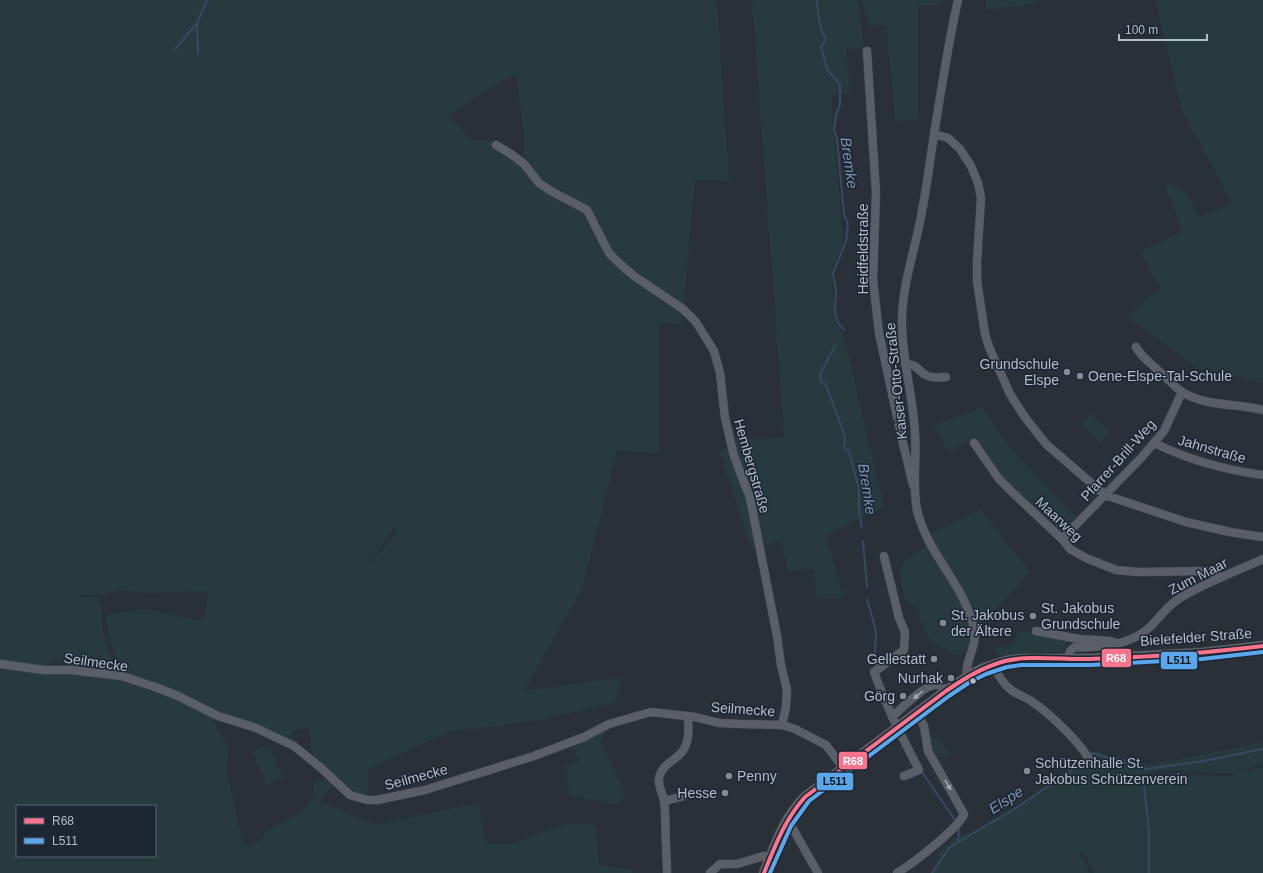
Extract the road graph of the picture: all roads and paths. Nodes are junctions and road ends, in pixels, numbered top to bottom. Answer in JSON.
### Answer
{"nodes":[{"id":1,"x":958,"y":0,"type":"edge"},
{"id":2,"x":867,"y":51,"type":"dead end"},
{"id":3,"x":934,"y":134,"type":"junction"},
{"id":4,"x":496,"y":145,"type":"dead end"},
{"id":5,"x":1136,"y":346,"type":"dead end"},
{"id":6,"x":904,"y":364,"type":"junction"},
{"id":7,"x":946,"y":377,"type":"dead end"},
{"id":8,"x":1182,"y":392,"type":"junction"},
{"id":9,"x":1263,"y":410,"type":"edge"},
{"id":10,"x":974,"y":443,"type":"dead end"},
{"id":11,"x":1154,"y":443,"type":"junction"},
{"id":12,"x":1263,"y":475,"type":"edge"},
{"id":13,"x":915,"y":492,"type":"junction"},
{"id":14,"x":1105,"y":495,"type":"junction"},
{"id":15,"x":1263,"y":537,"type":"edge"},
{"id":16,"x":1062,"y":539,"type":"junction"},
{"id":17,"x":884,"y":556,"type":"dead end"},
{"id":18,"x":1263,"y":560,"type":"edge"},
{"id":19,"x":1221,"y":577,"type":"junction"},
{"id":20,"x":1036,"y":631,"type":"dead end"},
{"id":21,"x":1116,"y":643,"type":"junction"},
{"id":22,"x":1263,"y":646,"type":"edge"},
{"id":23,"x":1068,"y":659,"type":"junction"},
{"id":24,"x":0,"y":664,"type":"edge"},
{"id":25,"x":993,"y":664,"type":"junction"},
{"id":26,"x":967,"y":677,"type":"junction"},
{"id":27,"x":946,"y":691,"type":"junction"},
{"id":28,"x":917,"y":713,"type":"junction"},
{"id":29,"x":688,"y":716,"type":"junction"},
{"id":30,"x":892,"y":717,"type":"junction"},
{"id":31,"x":782,"y":725,"type":"junction"},
{"id":32,"x":898,"y":728,"type":"junction"},
{"id":33,"x":1089,"y":759,"type":"dead end"},
{"id":34,"x":844,"y":769,"type":"junction"},
{"id":35,"x":904,"y":776,"type":"dead end"},
{"id":36,"x":684,"y":796,"type":"dead end"},
{"id":37,"x":664,"y":801,"type":"junction"},
{"id":38,"x":785,"y":824,"type":"junction"},
{"id":39,"x":771,"y":857,"type":"junction"},
{"id":40,"x":667,"y":872,"type":"dead end"},
{"id":41,"x":710,"y":873,"type":"edge"},
{"id":42,"x":764,"y":873,"type":"edge"},
{"id":43,"x":818,"y":873,"type":"edge"},
{"id":44,"x":897,"y":873,"type":"edge"}],
"edges":[{"from":1,"to":3,"type":"street","name":"Kaiser-Otto-Straße"},
{"from":2,"to":13,"type":"street","name":"Heidfeldstraße"},
{"from":3,"to":6,"type":"street","name":"Kaiser-Otto-Straße"},
{"from":3,"to":14,"type":"street"},
{"from":4,"to":31,"type":"street","name":"Hembergstraße"},
{"from":5,"to":8,"type":"street"},
{"from":6,"to":7,"type":"street"},
{"from":6,"to":13,"type":"street","name":"Kaiser-Otto-Straße"},
{"from":8,"to":9,"type":"street"},
{"from":8,"to":11,"type":"street","name":"Pfarrer-Brill-Weg"},
{"from":10,"to":16,"type":"street","name":"Maarweg"},
{"from":11,"to":12,"type":"street","name":"Jahnstraße"},
{"from":11,"to":14,"type":"street","name":"Pfarrer-Brill-Weg"},
{"from":13,"to":26,"type":"street","name":"Kaiser-Otto-Straße"},
{"from":14,"to":15,"type":"street"},
{"from":14,"to":16,"type":"street","name":"Pfarrer-Brill-Weg"},
{"from":16,"to":19,"type":"street","name":"Maarweg"},
{"from":17,"to":30,"type":"street"},
{"from":18,"to":19,"type":"street","name":"Zum Maar"},
{"from":19,"to":21,"type":"street","name":"Zum Maar"},
{"from":20,"to":21,"type":"street"},
{"from":21,"to":23,"type":"street","name":"Zum Maar"},
{"from":22,"to":23,"type":"main road","name":"Bielefelder Straße"},
{"from":23,"to":25,"type":"main road","name":"Bielefelder Straße"},
{"from":24,"to":29,"type":"street","name":"Seilmecke"},
{"from":25,"to":26,"type":"main road","name":"Bielefelder Straße"},
{"from":25,"to":33,"type":"street"},
{"from":26,"to":27,"type":"main road","name":"Bielefelder Straße"},
{"from":27,"to":28,"type":"main road","name":"Bielefelder Straße"},
{"from":27,"to":30,"type":"street","one_way":true},
{"from":28,"to":32,"type":"main road","name":"Bielefelder Straße"},
{"from":28,"to":44,"type":"street","one_way":true},
{"from":29,"to":31,"type":"street","name":"Seilmecke"},
{"from":29,"to":37,"type":"street"},
{"from":30,"to":32,"type":"street"},
{"from":31,"to":34,"type":"street","name":"Seilmecke"},
{"from":32,"to":34,"type":"main road","name":"Bielefelder Straße"},
{"from":32,"to":35,"type":"street"},
{"from":34,"to":38,"type":"main road","name":"Bielefelder Straße"},
{"from":36,"to":37,"type":"street"},
{"from":37,"to":40,"type":"street"},
{"from":38,"to":39,"type":"main road","name":"Bielefelder Straße"},
{"from":38,"to":43,"type":"street"},
{"from":39,"to":41,"type":"street"},
{"from":39,"to":42,"type":"main road","name":"Bielefelder Straße"}]}
